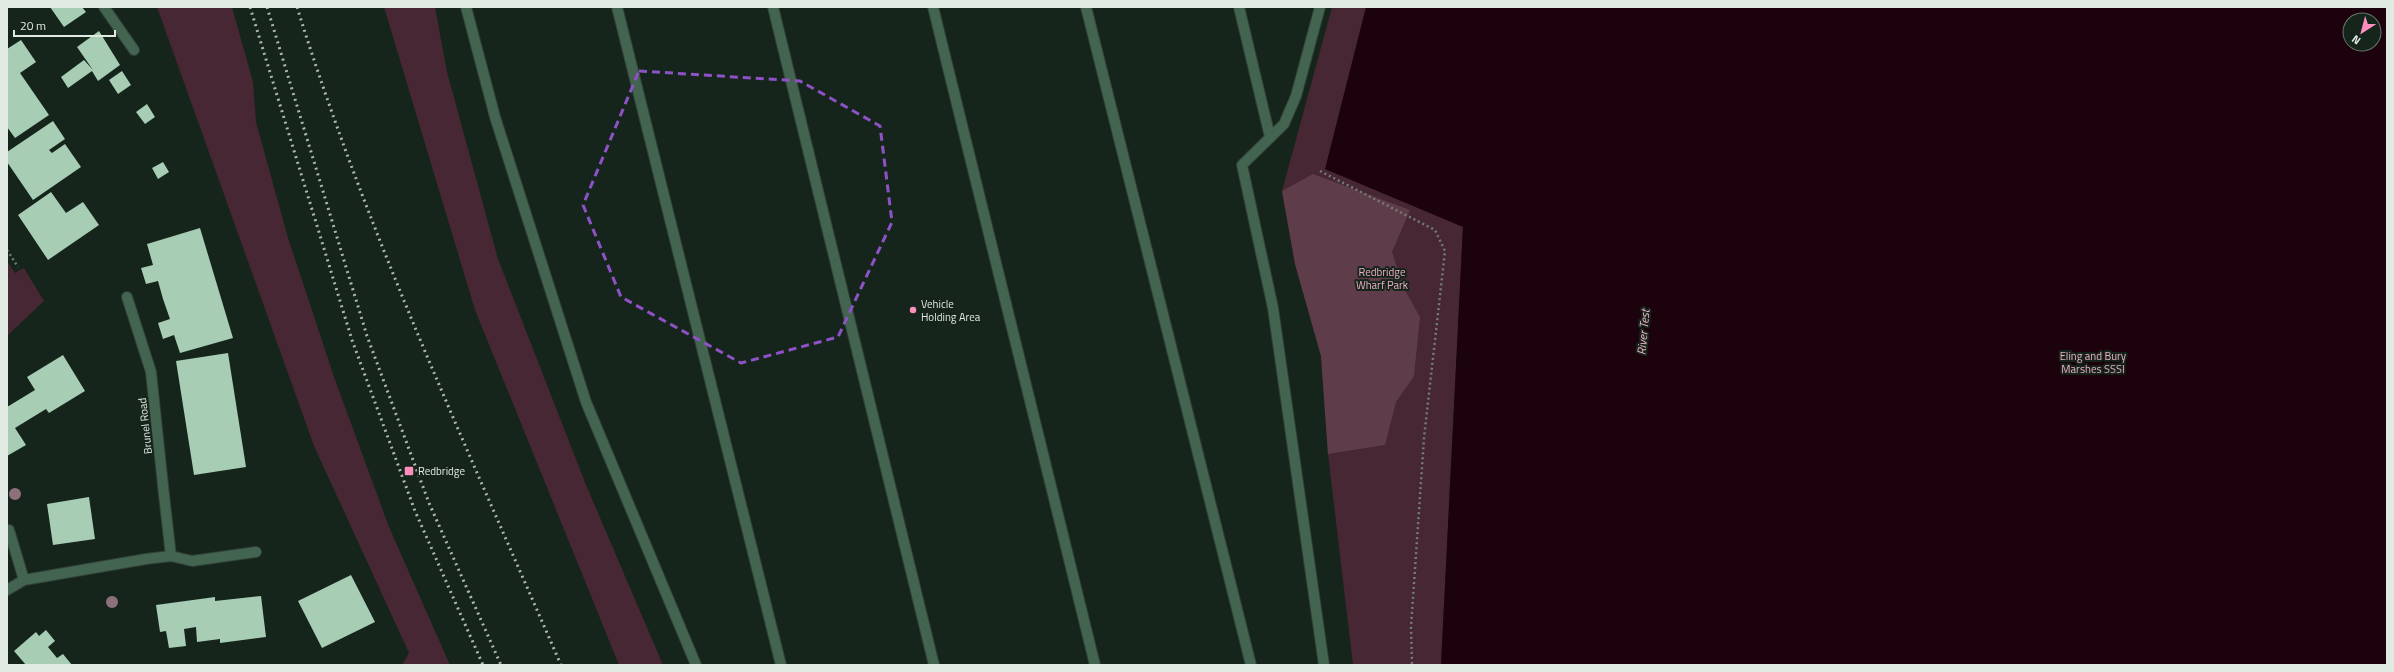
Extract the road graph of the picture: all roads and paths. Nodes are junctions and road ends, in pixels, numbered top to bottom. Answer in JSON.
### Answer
{"nodes":[{"id":1,"x":104,"y":7,"type":"edge"},
{"id":2,"x":466,"y":7,"type":"edge"},
{"id":3,"x":617,"y":7,"type":"edge"},
{"id":4,"x":773,"y":7,"type":"edge"},
{"id":5,"x":932,"y":7,"type":"edge"},
{"id":6,"x":1086,"y":7,"type":"edge"},
{"id":7,"x":1239,"y":7,"type":"edge"},
{"id":8,"x":1320,"y":7,"type":"edge"},
{"id":9,"x":134,"y":50,"type":"dead end"},
{"id":10,"x":1270,"y":137,"type":"junction"},
{"id":11,"x":1320,"y":171,"type":"dead end"},
{"id":12,"x":7,"y":250,"type":"edge"},
{"id":13,"x":18,"y":267,"type":"dead end"},
{"id":14,"x":127,"y":297,"type":"dead end"},
{"id":15,"x":9,"y":530,"type":"dead end"},
{"id":16,"x":256,"y":552,"type":"dead end"},
{"id":17,"x":171,"y":556,"type":"junction"},
{"id":18,"x":24,"y":580,"type":"junction"},
{"id":19,"x":7,"y":590,"type":"edge"},
{"id":20,"x":696,"y":665,"type":"edge"},
{"id":21,"x":781,"y":665,"type":"edge"},
{"id":22,"x":934,"y":665,"type":"edge"},
{"id":23,"x":1095,"y":665,"type":"edge"},
{"id":24,"x":1251,"y":665,"type":"edge"},
{"id":25,"x":1324,"y":665,"type":"edge"},
{"id":26,"x":1412,"y":665,"type":"edge"}],
"edges":[{"from":1,"to":9,"type":"street"},
{"from":2,"to":20,"type":"street"},
{"from":3,"to":21,"type":"street"},
{"from":4,"to":22,"type":"street"},
{"from":5,"to":23,"type":"street"},
{"from":6,"to":24,"type":"street"},
{"from":7,"to":10,"type":"street"},
{"from":8,"to":10,"type":"street"},
{"from":10,"to":25,"type":"street"},
{"from":11,"to":26,"type":"path"},
{"from":12,"to":13,"type":"path"},
{"from":14,"to":17,"type":"street","name":"Brunel Road"},
{"from":15,"to":18,"type":"street"},
{"from":16,"to":17,"type":"street"},
{"from":17,"to":18,"type":"street"},
{"from":18,"to":19,"type":"street"}]}
